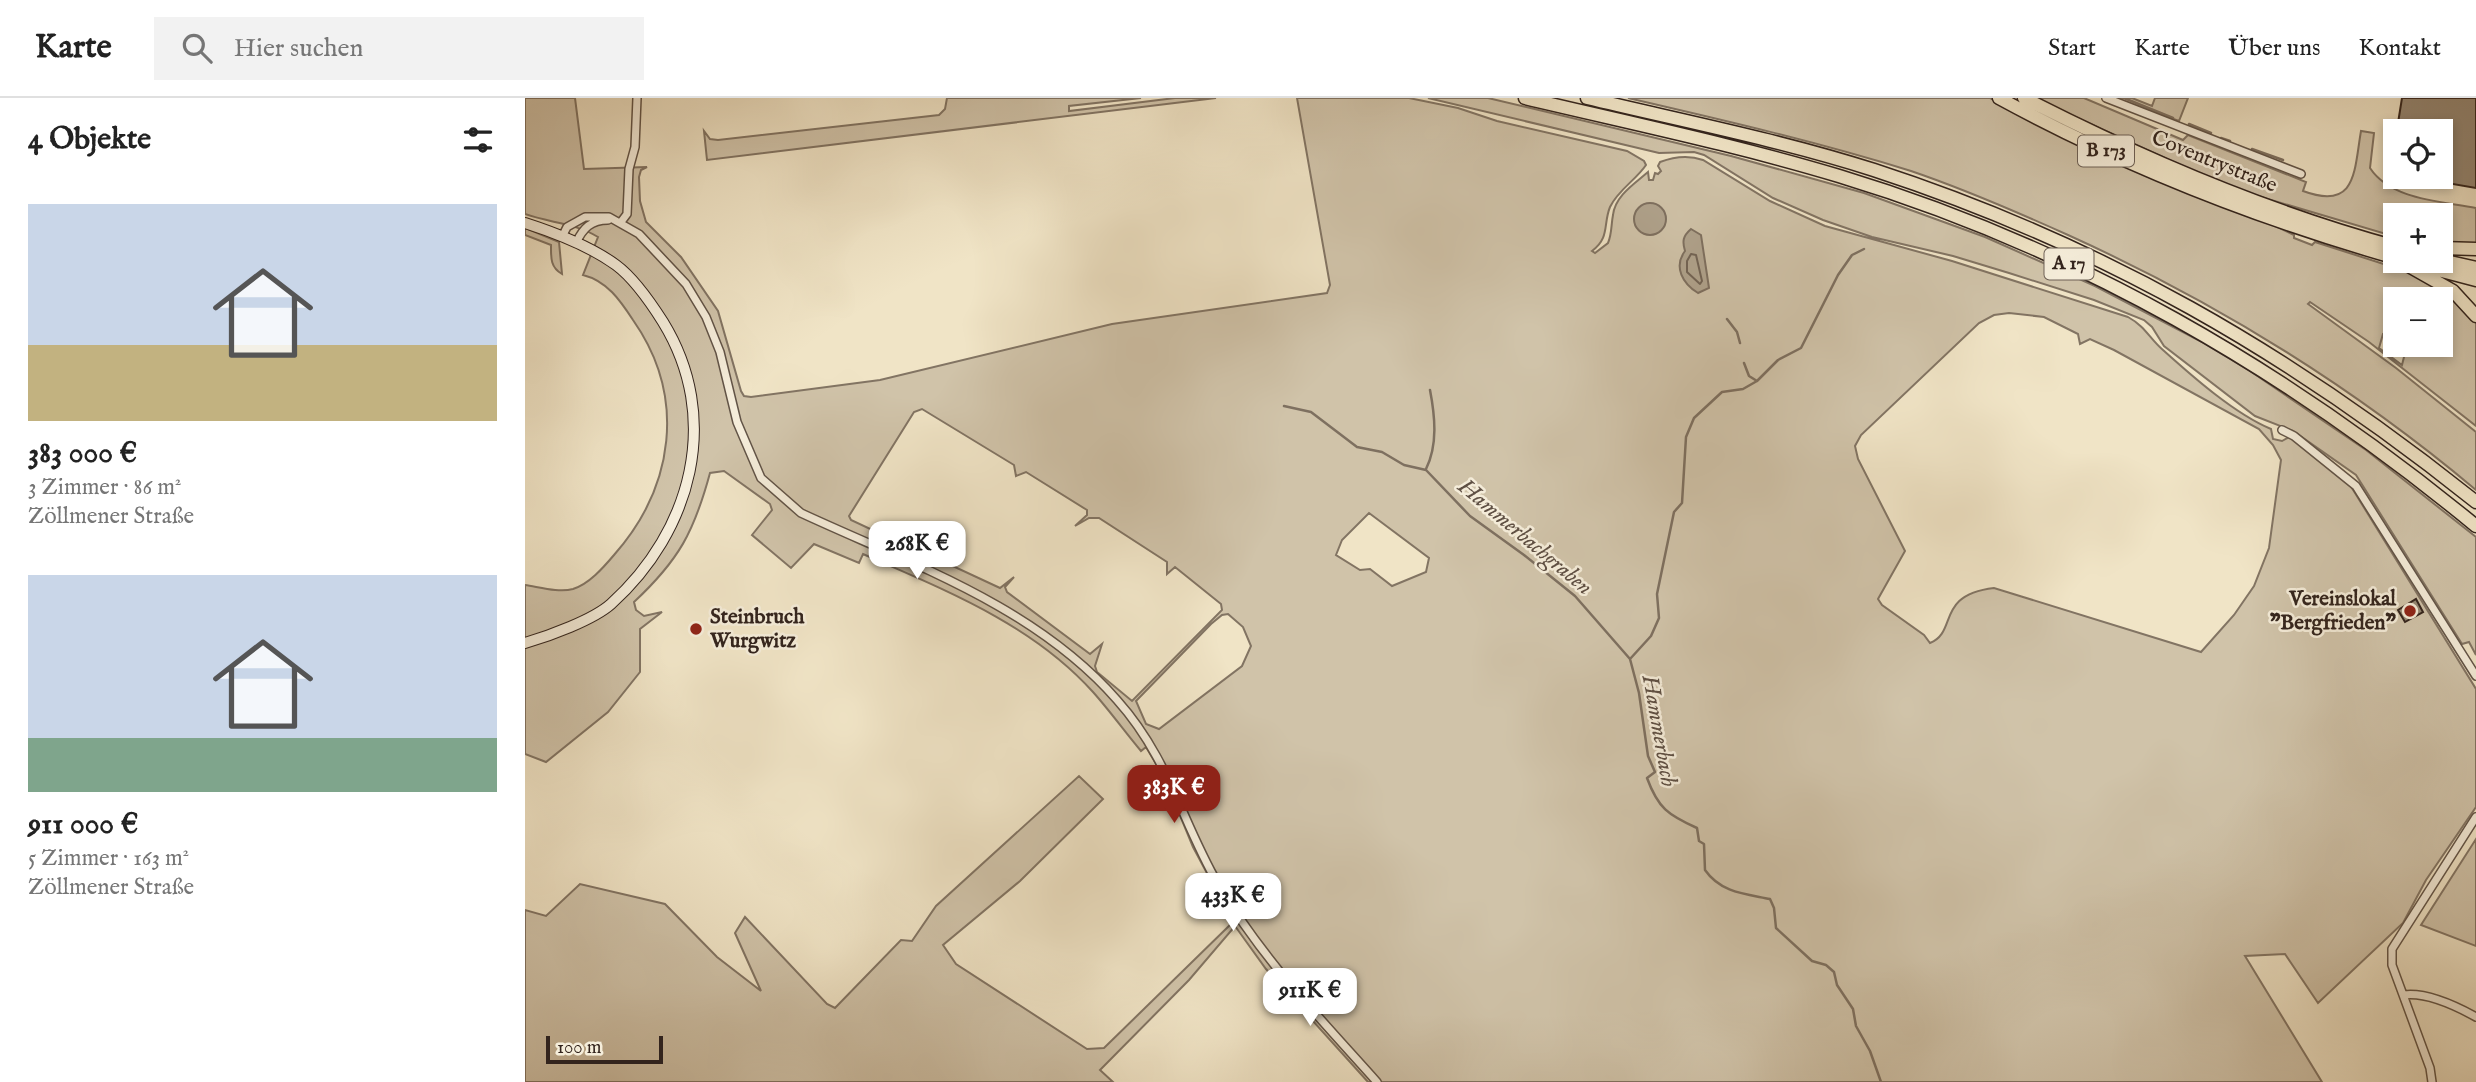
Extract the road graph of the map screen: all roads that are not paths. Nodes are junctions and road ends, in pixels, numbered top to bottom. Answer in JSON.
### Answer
{"nodes":[{"id":1,"x":638,"y":98,"type":"edge"},
{"id":2,"x":1525,"y":98,"type":"edge"},
{"id":3,"x":1587,"y":98,"type":"edge"},
{"id":4,"x":2000,"y":98,"type":"edge"},
{"id":5,"x":2024,"y":98,"type":"edge"},
{"id":6,"x":2106,"y":98,"type":"edge"},
{"id":7,"x":2301,"y":174,"type":"dead end"},
{"id":8,"x":618,"y":221,"type":"junction"},
{"id":9,"x":525,"y":223,"type":"edge"},
{"id":10,"x":562,"y":237,"type":"junction"},
{"id":11,"x":576,"y":243,"type":"junction"},
{"id":12,"x":2453,"y":248,"type":"edge"},
{"id":13,"x":2383,"y":249,"type":"edge"},
{"id":14,"x":2476,"y":249,"type":"edge"},
{"id":15,"x":2383,"y":250,"type":"edge"},
{"id":16,"x":2453,"y":263,"type":"edge"},
{"id":17,"x":2476,"y":268,"type":"edge"},
{"id":18,"x":2425,"y":273,"type":"edge"},
{"id":19,"x":2453,"y":273,"type":"edge"},
{"id":20,"x":2476,"y":280,"type":"edge"},
{"id":21,"x":2476,"y":316,"type":"edge"},
{"id":22,"x":2282,"y":430,"type":"dead end"},
{"id":23,"x":2476,"y":502,"type":"edge"},
{"id":24,"x":2476,"y":526,"type":"edge"},
{"id":25,"x":525,"y":643,"type":"edge"},
{"id":26,"x":2476,"y":676,"type":"edge"},
{"id":27,"x":2476,"y":817,"type":"edge"},
{"id":28,"x":2404,"y":995,"type":"junction"},
{"id":29,"x":2476,"y":1017,"type":"edge"},
{"id":30,"x":1377,"y":1082,"type":"edge"},
{"id":31,"x":2432,"y":1082,"type":"edge"}],
"edges":[{"from":1,"to":8,"type":"street"},
{"from":2,"to":24,"type":"highway","number":"A 17"},
{"from":3,"to":23,"type":"highway","number":"A 17"},
{"from":4,"to":15,"type":"highway","number":"B 173"},
{"from":5,"to":13,"type":"highway","name":"Coventrystraße","number":"B 173"},
{"from":6,"to":7,"type":"street"},
{"from":8,"to":10,"type":"street"},
{"from":8,"to":11,"type":"street"},
{"from":8,"to":30,"type":"street"},
{"from":9,"to":10,"type":"main road"},
{"from":10,"to":11,"type":"main road"},
{"from":11,"to":25,"type":"main road"},
{"from":12,"to":14,"type":"highway"},
{"from":16,"to":17,"type":"highway"},
{"from":18,"to":21,"type":"highway"},
{"from":19,"to":20,"type":"highway","number":"B 173"},
{"from":22,"to":26,"type":"street"},
{"from":27,"to":28,"type":"street"},
{"from":28,"to":29,"type":"street"},
{"from":28,"to":31,"type":"street"}]}
